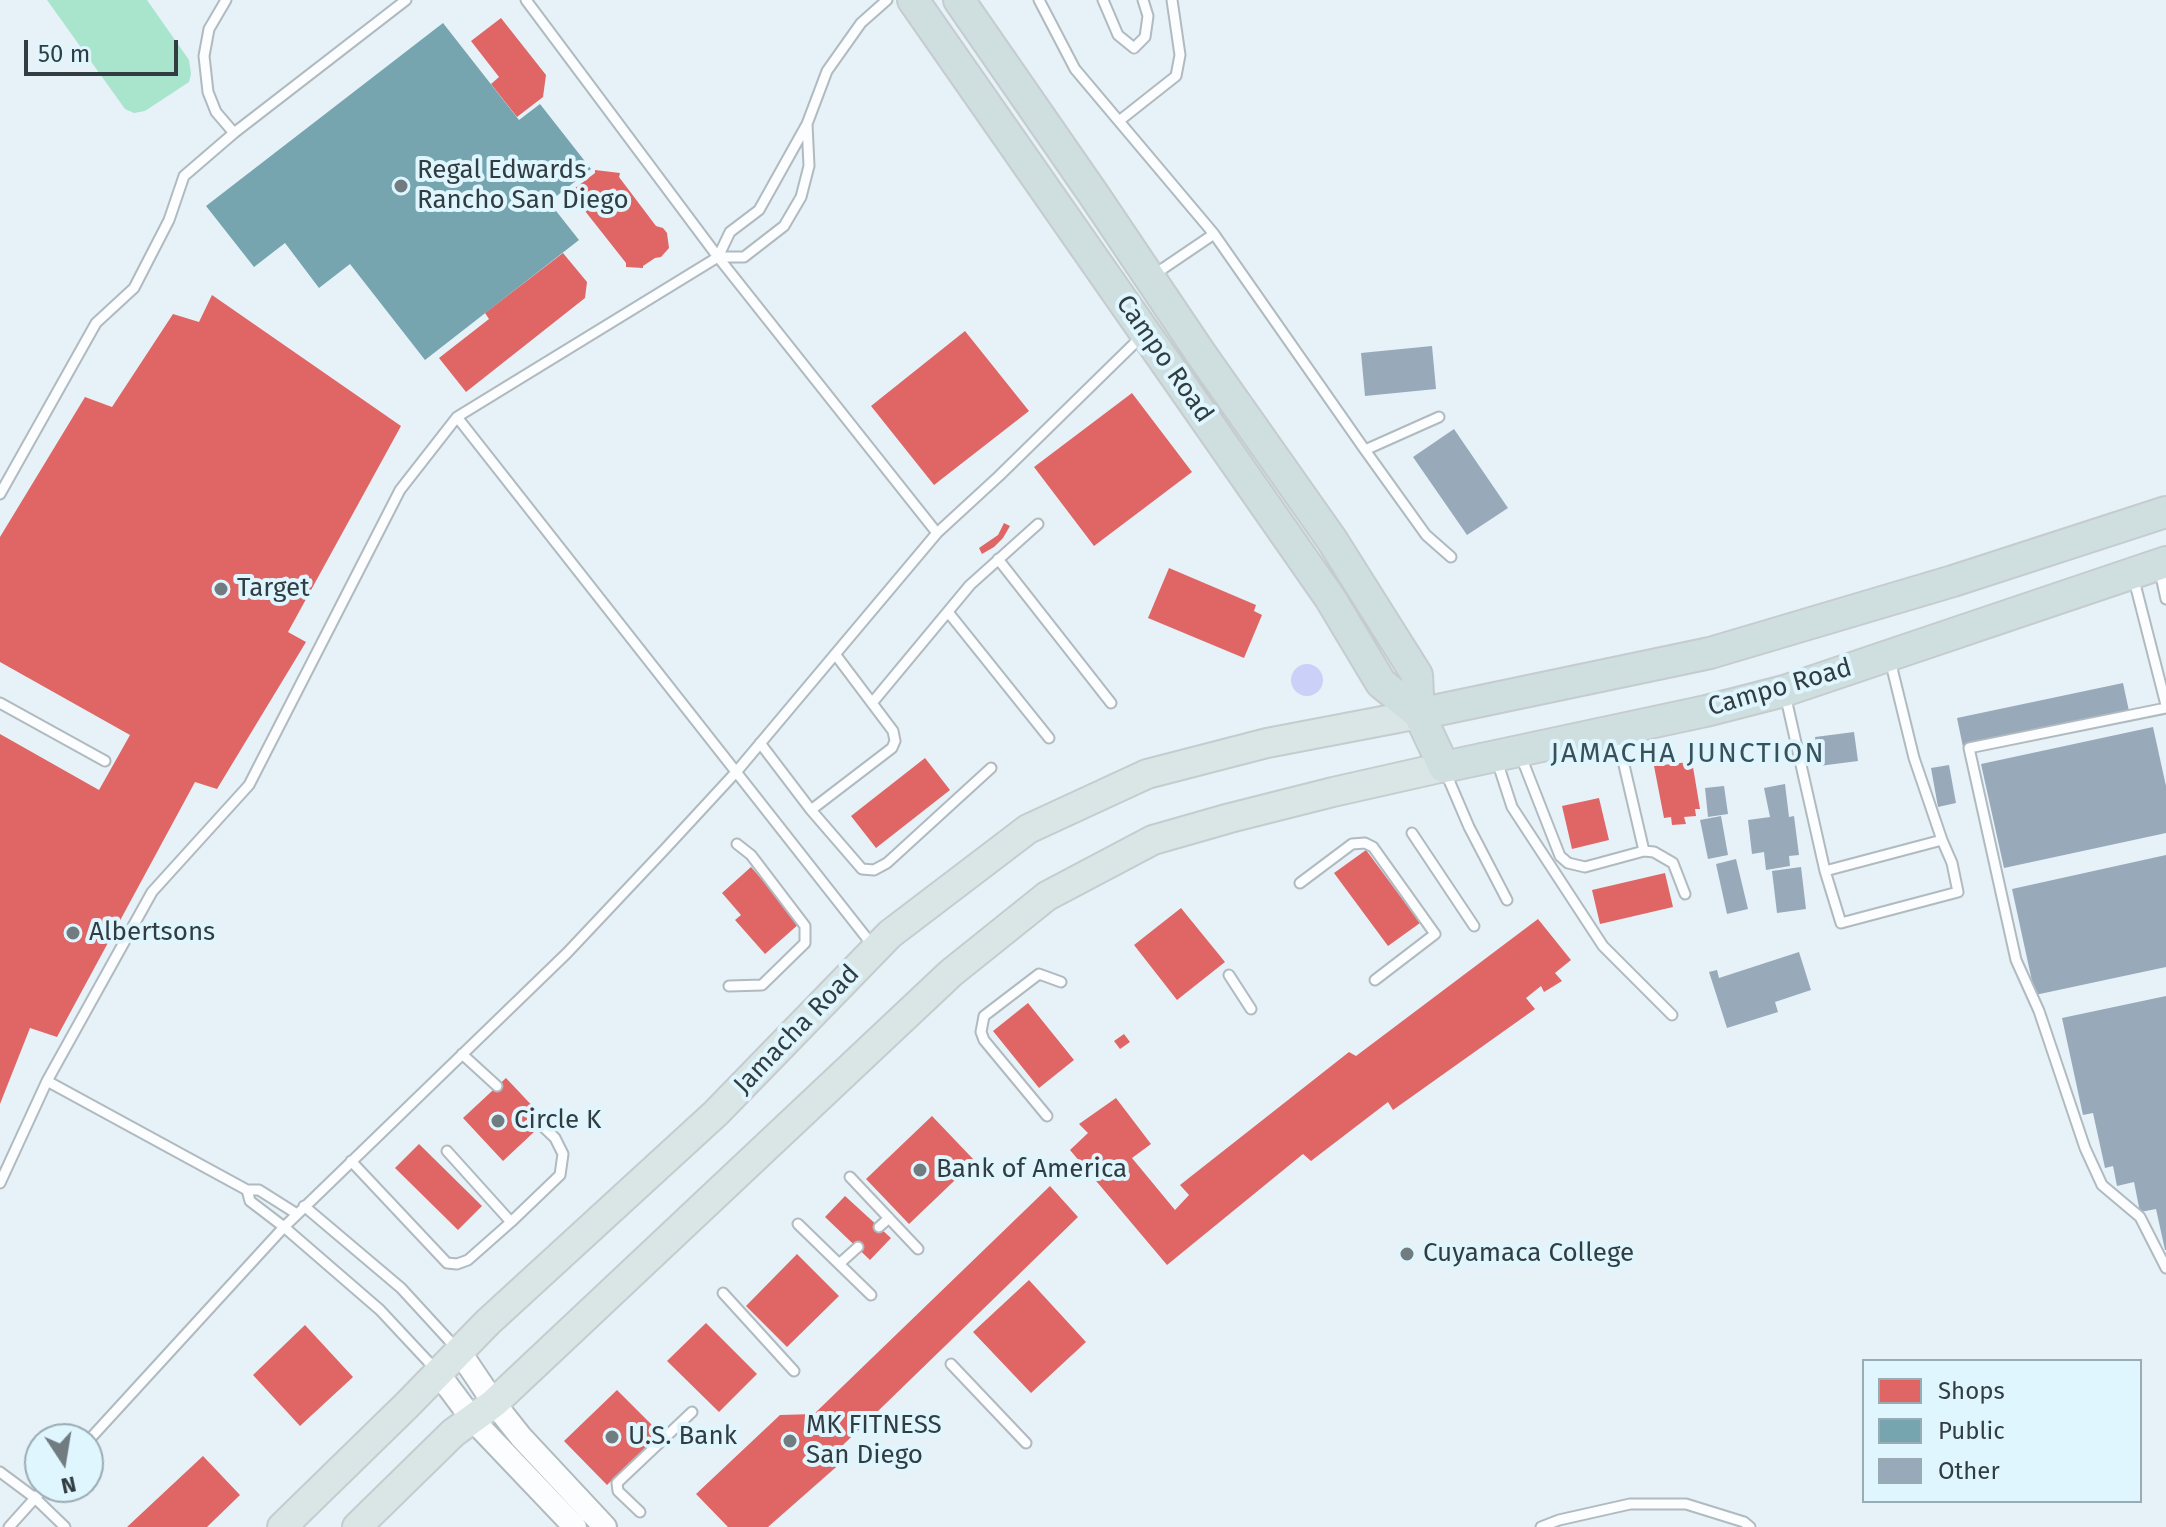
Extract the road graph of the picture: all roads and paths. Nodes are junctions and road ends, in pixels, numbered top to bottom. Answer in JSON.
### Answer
{"nodes":[{"id":1,"x":226,"y":0,"type":"edge"},
{"id":2,"x":406,"y":0,"type":"edge"},
{"id":3,"x":526,"y":0,"type":"edge"},
{"id":4,"x":887,"y":0,"type":"edge"},
{"id":5,"x":913,"y":0,"type":"edge"},
{"id":6,"x":959,"y":0,"type":"edge"},
{"id":7,"x":1039,"y":0,"type":"edge"},
{"id":8,"x":1103,"y":0,"type":"edge"},
{"id":9,"x":1143,"y":0,"type":"edge"},
{"id":10,"x":1172,"y":0,"type":"edge"},
{"id":11,"x":1119,"y":121,"type":"junction"},
{"id":12,"x":807,"y":124,"type":"junction"},
{"id":13,"x":234,"y":133,"type":"junction"},
{"id":14,"x":1214,"y":234,"type":"junction"},
{"id":15,"x":718,"y":257,"type":"junction"},
{"id":16,"x":1149,"y":277,"type":"junction"},
{"id":17,"x":1145,"y":333,"type":"junction"},
{"id":18,"x":457,"y":417,"type":"junction"},
{"id":19,"x":1439,"y":417,"type":"dead end"},
{"id":20,"x":1365,"y":450,"type":"junction"},
{"id":21,"x":0,"y":494,"type":"edge"},
{"id":22,"x":2166,"y":512,"type":"edge"},
{"id":23,"x":1038,"y":524,"type":"dead end"},
{"id":24,"x":937,"y":533,"type":"junction"},
{"id":25,"x":1451,"y":557,"type":"dead end"},
{"id":26,"x":998,"y":559,"type":"junction"},
{"id":27,"x":2152,"y":566,"type":"edge"},
{"id":28,"x":2166,"y":599,"type":"edge"},
{"id":29,"x":948,"y":612,"type":"junction"},
{"id":30,"x":835,"y":654,"type":"junction"},
{"id":31,"x":1888,"y":655,"type":"junction"},
{"id":32,"x":1784,"y":691,"type":"junction"},
{"id":33,"x":0,"y":703,"type":"edge"},
{"id":34,"x":872,"y":703,"type":"junction"},
{"id":35,"x":1111,"y":703,"type":"dead end"},
{"id":36,"x":2166,"y":707,"type":"edge"},
{"id":37,"x":1419,"y":714,"type":"junction"},
{"id":38,"x":1616,"y":729,"type":"junction"},
{"id":39,"x":1049,"y":738,"type":"dead end"},
{"id":40,"x":760,"y":743,"type":"junction"},
{"id":41,"x":1508,"y":754,"type":"junction"},
{"id":42,"x":105,"y":761,"type":"dead end"},
{"id":43,"x":1444,"y":767,"type":"junction"},
{"id":44,"x":991,"y":768,"type":"dead end"},
{"id":45,"x":737,"y":771,"type":"junction"},
{"id":46,"x":811,"y":810,"type":"junction"},
{"id":47,"x":1412,"y":833,"type":"dead end"},
{"id":48,"x":1942,"y":840,"type":"junction"},
{"id":49,"x":737,"y":844,"type":"dead end"},
{"id":50,"x":1644,"y":851,"type":"junction"},
{"id":51,"x":1825,"y":871,"type":"junction"},
{"id":52,"x":1300,"y":883,"type":"dead end"},
{"id":53,"x":1685,"y":894,"type":"dead end"},
{"id":54,"x":1507,"y":900,"type":"dead end"},
{"id":55,"x":1474,"y":926,"type":"dead end"},
{"id":56,"x":875,"y":949,"type":"junction"},
{"id":57,"x":1229,"y":975,"type":"dead end"},
{"id":58,"x":1375,"y":980,"type":"dead end"},
{"id":59,"x":1061,"y":982,"type":"dead end"},
{"id":60,"x":729,"y":986,"type":"dead end"},
{"id":61,"x":1251,"y":1009,"type":"dead end"},
{"id":62,"x":1672,"y":1015,"type":"dead end"},
{"id":63,"x":462,"y":1054,"type":"junction"},
{"id":64,"x":47,"y":1081,"type":"junction"},
{"id":65,"x":497,"y":1086,"type":"dead end"},
{"id":66,"x":1047,"y":1116,"type":"dead end"},
{"id":67,"x":534,"y":1118,"type":"dead end"},
{"id":68,"x":447,"y":1151,"type":"dead end"},
{"id":69,"x":351,"y":1161,"type":"junction"},
{"id":70,"x":850,"y":1177,"type":"dead end"},
{"id":71,"x":0,"y":1183,"type":"edge"},
{"id":72,"x":247,"y":1190,"type":"junction"},
{"id":73,"x":300,"y":1210,"type":"junction"},
{"id":74,"x":889,"y":1218,"type":"junction"},
{"id":75,"x":511,"y":1222,"type":"junction"},
{"id":76,"x":798,"y":1224,"type":"dead end"},
{"id":77,"x":284,"y":1227,"type":"junction"},
{"id":78,"x":879,"y":1227,"type":"dead end"},
{"id":79,"x":858,"y":1247,"type":"dead end"},
{"id":80,"x":918,"y":1249,"type":"dead end"},
{"id":81,"x":839,"y":1264,"type":"junction"},
{"id":82,"x":2166,"y":1268,"type":"edge"},
{"id":83,"x":723,"y":1293,"type":"dead end"},
{"id":84,"x":871,"y":1295,"type":"dead end"},
{"id":85,"x":459,"y":1351,"type":"junction"},
{"id":86,"x":951,"y":1364,"type":"dead end"},
{"id":87,"x":794,"y":1371,"type":"dead end"},
{"id":88,"x":438,"y":1373,"type":"junction"},
{"id":89,"x":484,"y":1412,"type":"junction"},
{"id":90,"x":692,"y":1412,"type":"dead end"},
{"id":91,"x":104,"y":1424,"type":"edge"},
{"id":92,"x":1026,"y":1443,"type":"dead end"},
{"id":93,"x":0,"y":1472,"type":"edge"},
{"id":94,"x":24,"y":1490,"type":"edge"},
{"id":95,"x":31,"y":1503,"type":"edge"},
{"id":96,"x":40,"y":1503,"type":"edge"},
{"id":97,"x":640,"y":1512,"type":"dead end"},
{"id":98,"x":1560,"y":1524,"type":"edge"},
{"id":99,"x":9,"y":1527,"type":"edge"},
{"id":100,"x":65,"y":1527,"type":"edge"},
{"id":101,"x":282,"y":1527,"type":"edge"},
{"id":102,"x":357,"y":1527,"type":"edge"},
{"id":103,"x":575,"y":1527,"type":"edge"},
{"id":104,"x":605,"y":1527,"type":"edge"},
{"id":105,"x":1541,"y":1527,"type":"edge"},
{"id":106,"x":1750,"y":1527,"type":"edge"}],
"edges":[{"from":1,"to":13,"type":"lane"},
{"from":2,"to":13,"type":"lane"},
{"from":3,"to":15,"type":"lane"},
{"from":4,"to":12,"type":"lane"},
{"from":5,"to":17,"type":"highway","name":"Campo Road"},
{"from":6,"to":16,"type":"highway","name":"Campo Road"},
{"from":7,"to":11,"type":"lane"},
{"from":8,"to":9,"type":"lane"},
{"from":10,"to":11,"type":"lane"},
{"from":11,"to":14,"type":"lane"},
{"from":12,"to":15,"type":"lane"},
{"from":12,"to":15,"type":"lane"},
{"from":13,"to":21,"type":"lane"},
{"from":14,"to":16,"type":"lane"},
{"from":14,"to":20,"type":"lane"},
{"from":15,"to":18,"type":"lane"},
{"from":15,"to":24,"type":"lane"},
{"from":16,"to":37,"type":"highway","name":"Campo Road"},
{"from":17,"to":24,"type":"lane"},
{"from":17,"to":37,"type":"highway","name":"Campo Road"},
{"from":18,"to":45,"type":"lane"},
{"from":18,"to":64,"type":"lane"},
{"from":19,"to":20,"type":"lane"},
{"from":20,"to":25,"type":"lane"},
{"from":22,"to":37,"type":"highway","name":"Campo Road"},
{"from":23,"to":26,"type":"lane"},
{"from":24,"to":30,"type":"lane"},
{"from":26,"to":29,"type":"lane"},
{"from":26,"to":35,"type":"lane"},
{"from":27,"to":28,"type":"lane"},
{"from":27,"to":31,"type":"highway","name":"Campo Road"},
{"from":27,"to":36,"type":"lane"},
{"from":29,"to":34,"type":"lane"},
{"from":29,"to":39,"type":"lane"},
{"from":30,"to":34,"type":"lane"},
{"from":30,"to":40,"type":"lane"},
{"from":31,"to":32,"type":"highway","name":"Campo Road"},
{"from":31,"to":48,"type":"lane"},
{"from":32,"to":38,"type":"highway","name":"Campo Road"},
{"from":32,"to":51,"type":"lane"},
{"from":33,"to":42,"type":"lane"},
{"from":34,"to":46,"type":"lane"},
{"from":36,"to":82,"type":"lane"},
{"from":37,"to":43,"type":"highway","name":"Campo Road"},
{"from":37,"to":56,"type":"main road","name":"Jamacha Road"},
{"from":38,"to":41,"type":"highway","name":"Campo Road"},
{"from":38,"to":50,"type":"lane"},
{"from":40,"to":45,"type":"lane"},
{"from":40,"to":46,"type":"lane"},
{"from":41,"to":43,"type":"highway","name":"Campo Road"},
{"from":41,"to":50,"type":"lane"},
{"from":41,"to":62,"type":"lane"},
{"from":43,"to":54,"type":"lane"},
{"from":43,"to":89,"type":"main road"},
{"from":44,"to":46,"type":"lane"},
{"from":45,"to":56,"type":"lane"},
{"from":45,"to":63,"type":"lane"},
{"from":47,"to":55,"type":"lane"},
{"from":48,"to":51,"type":"lane"},
{"from":48,"to":51,"type":"lane"},
{"from":49,"to":60,"type":"lane"},
{"from":50,"to":53,"type":"lane"},
{"from":52,"to":58,"type":"lane"},
{"from":56,"to":85,"type":"main road","name":"Jamacha Road"},
{"from":57,"to":61,"type":"lane"},
{"from":59,"to":66,"type":"lane"},
{"from":63,"to":65,"type":"lane"},
{"from":63,"to":69,"type":"lane"},
{"from":64,"to":71,"type":"lane"},
{"from":64,"to":72,"type":"lane"},
{"from":67,"to":75,"type":"lane"},
{"from":68,"to":75,"type":"lane"},
{"from":69,"to":73,"type":"lane"},
{"from":69,"to":75,"type":"lane"},
{"from":70,"to":74,"type":"lane"},
{"from":72,"to":73,"type":"lane"},
{"from":72,"to":77,"type":"lane"},
{"from":73,"to":77,"type":"lane"},
{"from":73,"to":85,"type":"lane"},
{"from":74,"to":78,"type":"lane"},
{"from":74,"to":80,"type":"lane"},
{"from":76,"to":81,"type":"lane"},
{"from":77,"to":88,"type":"lane"},
{"from":77,"to":91,"type":"lane"},
{"from":79,"to":81,"type":"lane"},
{"from":81,"to":84,"type":"lane"},
{"from":83,"to":87,"type":"lane"},
{"from":85,"to":88,"type":"main road","name":"Jamacha Road"},
{"from":85,"to":89,"type":"street"},
{"from":86,"to":92,"type":"lane"},
{"from":88,"to":89,"type":"street"},
{"from":88,"to":101,"type":"main road","name":"Jamacha Road"},
{"from":89,"to":102,"type":"main road"},
{"from":89,"to":103,"type":"street"},
{"from":89,"to":104,"type":"street"},
{"from":90,"to":97,"type":"lane"},
{"from":93,"to":94,"type":"lane"},
{"from":95,"to":99,"type":"lane"},
{"from":96,"to":100,"type":"lane"},
{"from":98,"to":105,"type":"lane"},
{"from":98,"to":106,"type":"lane"}]}
